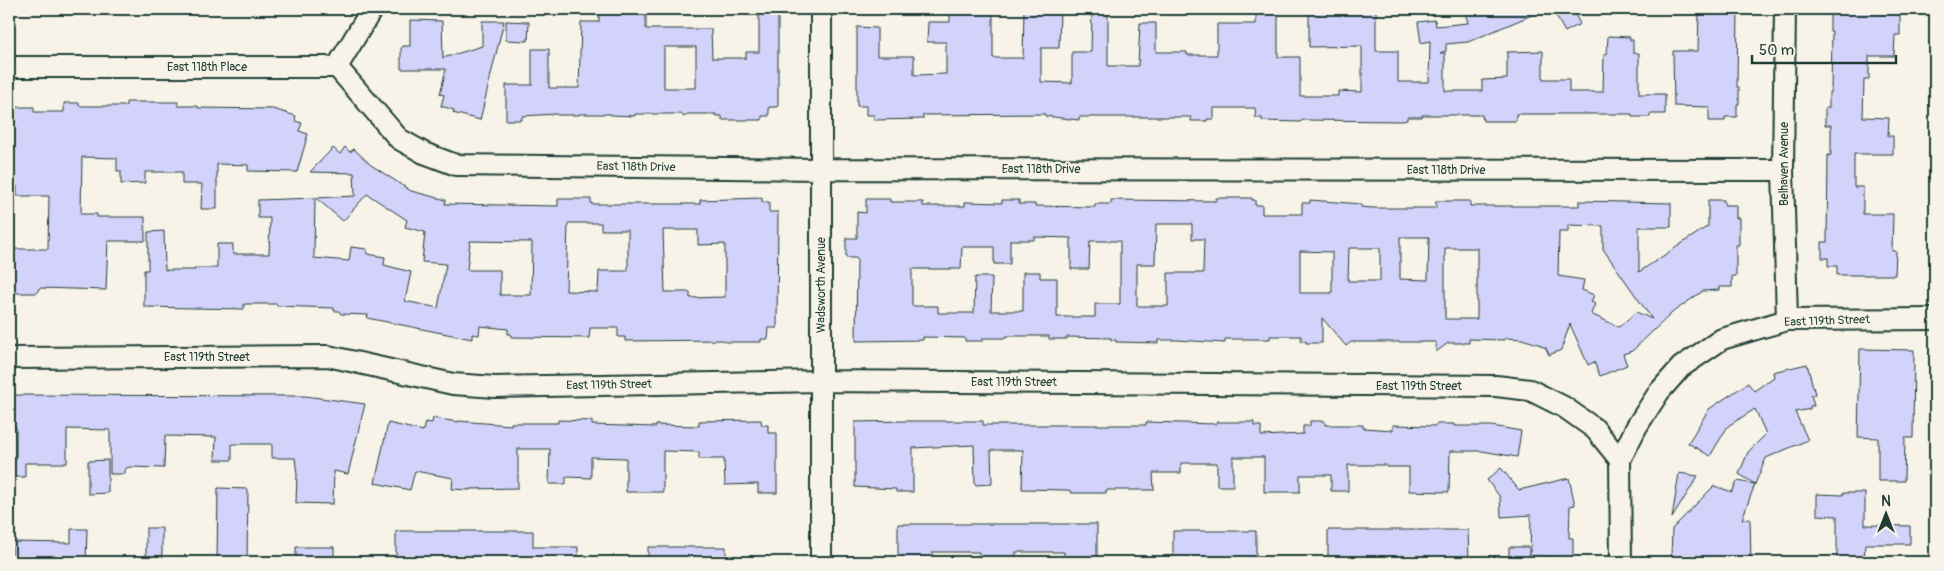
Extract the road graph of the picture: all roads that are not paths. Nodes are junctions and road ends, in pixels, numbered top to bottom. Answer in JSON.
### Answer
{"nodes":[{"id":1,"x":372,"y":9,"type":"edge"},
{"id":2,"x":821,"y":9,"type":"edge"},
{"id":3,"x":1785,"y":9,"type":"edge"},
{"id":4,"x":9,"y":67,"type":"edge"},
{"id":5,"x":337,"y":67,"type":"junction"},
{"id":6,"x":821,"y":169,"type":"junction"},
{"id":7,"x":1783,"y":170,"type":"junction"},
{"id":8,"x":1935,"y":319,"type":"edge"},
{"id":9,"x":1787,"y":320,"type":"junction"},
{"id":10,"x":9,"y":358,"type":"edge"},
{"id":11,"x":821,"y":381,"type":"junction"},
{"id":12,"x":1620,"y":460,"type":"junction"},
{"id":13,"x":821,"y":562,"type":"edge"},
{"id":14,"x":1621,"y":562,"type":"edge"}],
"edges":[{"from":1,"to":5,"type":"street"},
{"from":2,"to":6,"type":"street","name":"Wadsworth Avenue"},
{"from":3,"to":7,"type":"street","name":"Belhaven Avenue"},
{"from":4,"to":5,"type":"street","name":"East 118th Place"},
{"from":5,"to":6,"type":"street","name":"East 118th Drive"},
{"from":6,"to":7,"type":"street","name":"East 118th Drive"},
{"from":6,"to":11,"type":"street","name":"Wadsworth Avenue"},
{"from":7,"to":9,"type":"street","name":"Belhaven Avenue"},
{"from":8,"to":9,"type":"street","name":"East 119th Street"},
{"from":9,"to":12,"type":"street","name":"East 119th Street"},
{"from":10,"to":11,"type":"street","name":"East 119th Street"},
{"from":11,"to":12,"type":"street","name":"East 119th Street"},
{"from":11,"to":13,"type":"street","name":"Wadsworth Avenue"},
{"from":12,"to":14,"type":"street"}]}
